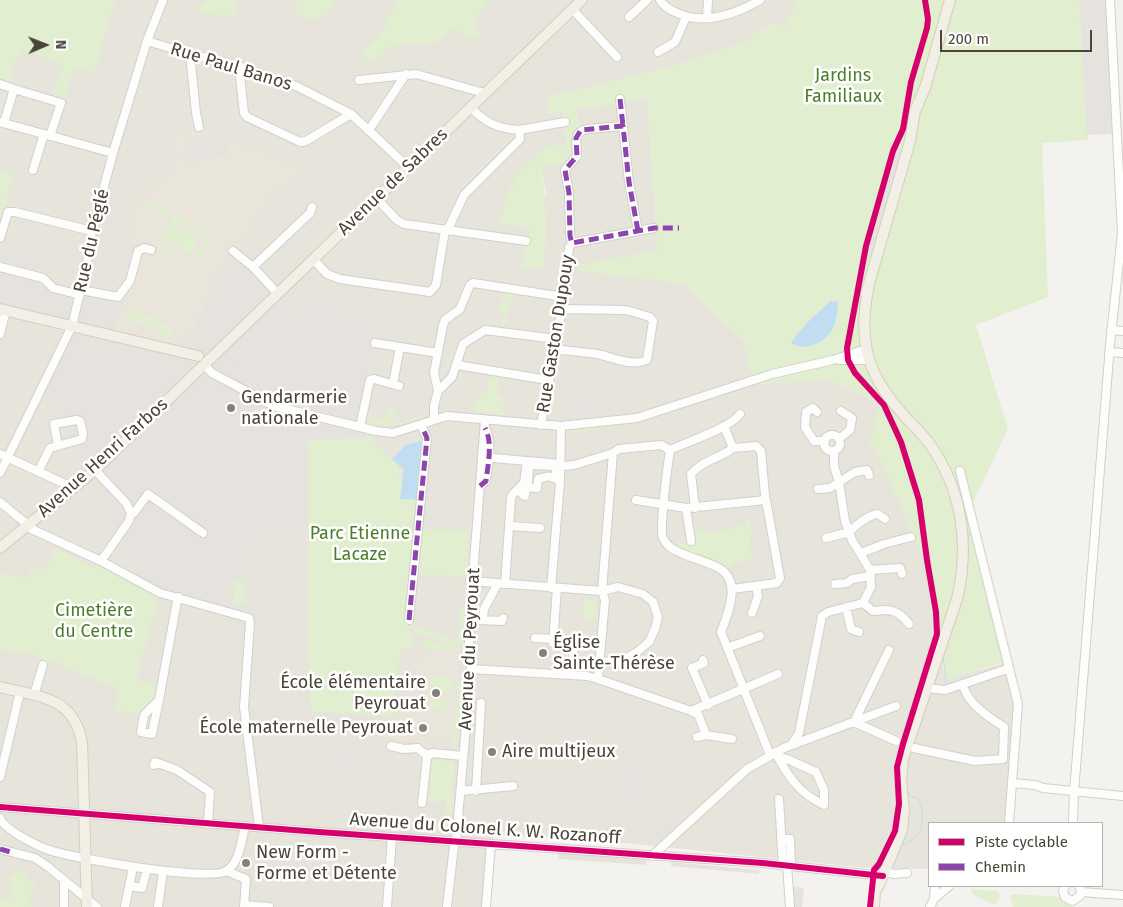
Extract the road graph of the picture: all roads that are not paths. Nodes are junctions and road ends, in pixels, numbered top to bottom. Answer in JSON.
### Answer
{"nodes":[{"id":1,"x":163,"y":0,"type":"edge"},
{"id":2,"x":582,"y":0,"type":"edge"},
{"id":3,"x":647,"y":0,"type":"edge"},
{"id":4,"x":660,"y":0,"type":"edge"},
{"id":5,"x":708,"y":0,"type":"edge"},
{"id":6,"x":758,"y":0,"type":"edge"},
{"id":7,"x":950,"y":0,"type":"edge"},
{"id":8,"x":1110,"y":0,"type":"edge"},
{"id":9,"x":572,"y":9,"type":"junction"},
{"id":10,"x":629,"y":17,"type":"dead end"},
{"id":11,"x":686,"y":17,"type":"junction"},
{"id":12,"x":708,"y":18,"type":"junction"},
{"id":13,"x":147,"y":41,"type":"junction"},
{"id":14,"x":658,"y":52,"type":"dead end"},
{"id":15,"x":190,"y":54,"type":"junction"},
{"id":16,"x":617,"y":57,"type":"dead end"},
{"id":17,"x":239,"y":66,"type":"junction"},
{"id":18,"x":406,"y":74,"type":"junction"},
{"id":19,"x":359,"y":80,"type":"dead end"},
{"id":20,"x":0,"y":84,"type":"edge"},
{"id":21,"x":14,"y":88,"type":"junction"},
{"id":22,"x":484,"y":93,"type":"junction"},
{"id":23,"x":620,"y":100,"type":"dead end"},
{"id":24,"x":470,"y":106,"type":"junction"},
{"id":25,"x":351,"y":114,"type":"junction"},
{"id":26,"x":2,"y":122,"type":"edge"},
{"id":27,"x":565,"y":122,"type":"dead end"},
{"id":28,"x":622,"y":126,"type":"junction"},
{"id":29,"x":199,"y":127,"type":"dead end"},
{"id":30,"x":369,"y":130,"type":"junction"},
{"id":31,"x":519,"y":130,"type":"junction"},
{"id":32,"x":47,"y":135,"type":"junction"},
{"id":33,"x":113,"y":153,"type":"junction"},
{"id":34,"x":408,"y":168,"type":"junction"},
{"id":35,"x":1121,"y":168,"type":"edge"},
{"id":36,"x":33,"y":170,"type":"dead end"},
{"id":37,"x":376,"y":198,"type":"junction"},
{"id":38,"x":312,"y":207,"type":"dead end"},
{"id":39,"x":654,"y":228,"type":"dead end"},
{"id":40,"x":445,"y":230,"type":"junction"},
{"id":41,"x":92,"y":231,"type":"junction"},
{"id":42,"x":638,"y":231,"type":"junction"},
{"id":43,"x":0,"y":238,"type":"edge"},
{"id":44,"x":526,"y":241,"type":"dead end"},
{"id":45,"x":572,"y":242,"type":"junction"},
{"id":46,"x":151,"y":250,"type":"dead end"},
{"id":47,"x":233,"y":251,"type":"dead end"},
{"id":48,"x":313,"y":259,"type":"junction"},
{"id":49,"x":0,"y":267,"type":"edge"},
{"id":50,"x":253,"y":267,"type":"junction"},
{"id":51,"x":80,"y":292,"type":"junction"},
{"id":52,"x":278,"y":294,"type":"junction"},
{"id":53,"x":564,"y":297,"type":"junction"},
{"id":54,"x":561,"y":309,"type":"junction"},
{"id":55,"x":3,"y":310,"type":"edge"},
{"id":56,"x":72,"y":326,"type":"junction"},
{"id":57,"x":1111,"y":330,"type":"junction"},
{"id":58,"x":1123,"y":330,"type":"edge"},
{"id":59,"x":0,"y":334,"type":"edge"},
{"id":60,"x":556,"y":339,"type":"junction"},
{"id":61,"x":375,"y":343,"type":"dead end"},
{"id":62,"x":400,"y":347,"type":"junction"},
{"id":63,"x":554,"y":349,"type":"junction"},
{"id":64,"x":1109,"y":352,"type":"junction"},
{"id":65,"x":438,"y":353,"type":"junction"},
{"id":66,"x":1123,"y":353,"type":"edge"},
{"id":67,"x":864,"y":357,"type":"junction"},
{"id":68,"x":201,"y":361,"type":"junction"},
{"id":69,"x":457,"y":365,"type":"junction"},
{"id":70,"x":548,"y":380,"type":"junction"},
{"id":71,"x":438,"y":391,"type":"junction"},
{"id":72,"x":896,"y":407,"type":"junction"},
{"id":73,"x":841,"y":410,"type":"dead end"},
{"id":74,"x":817,"y":412,"type":"dead end"},
{"id":75,"x":740,"y":414,"type":"dead end"},
{"id":76,"x":859,"y":414,"type":"dead end"},
{"id":77,"x":852,"y":418,"type":"junction"},
{"id":78,"x":434,"y":420,"type":"junction"},
{"id":79,"x":485,"y":424,"type":"junction"},
{"id":80,"x":541,"y":425,"type":"junction"},
{"id":81,"x":561,"y":426,"type":"junction"},
{"id":82,"x":724,"y":426,"type":"junction"},
{"id":83,"x":360,"y":427,"type":"junction"},
{"id":84,"x":423,"y":429,"type":"dead end"},
{"id":85,"x":839,"y":439,"type":"junction"},
{"id":86,"x":824,"y":441,"type":"junction"},
{"id":87,"x":58,"y":445,"type":"dead end"},
{"id":88,"x":733,"y":448,"type":"junction"},
{"id":89,"x":670,"y":450,"type":"junction"},
{"id":90,"x":834,"y":451,"type":"junction"},
{"id":91,"x":613,"y":452,"type":"junction"},
{"id":92,"x":0,"y":454,"type":"edge"},
{"id":93,"x":8,"y":457,"type":"junction"},
{"id":94,"x":485,"y":457,"type":"junction"},
{"id":95,"x":527,"y":461,"type":"junction"},
{"id":96,"x":560,"y":464,"type":"junction"},
{"id":97,"x":95,"y":470,"type":"junction"},
{"id":98,"x":960,"y":471,"type":"dead end"},
{"id":99,"x":38,"y":472,"type":"junction"},
{"id":100,"x":0,"y":473,"type":"edge"},
{"id":101,"x":869,"y":475,"type":"dead end"},
{"id":102,"x":556,"y":479,"type":"joint"},
{"id":103,"x":839,"y":482,"type":"junction"},
{"id":104,"x":74,"y":488,"type":"junction"},
{"id":105,"x":818,"y":489,"type":"dead end"},
{"id":106,"x":765,"y":495,"type":"dead end"},
{"id":107,"x":636,"y":500,"type":"dead end"},
{"id":108,"x":0,"y":502,"type":"edge"},
{"id":109,"x":664,"y":503,"type":"junction"},
{"id":110,"x":691,"y":508,"type":"junction"},
{"id":111,"x":132,"y":513,"type":"junction"},
{"id":112,"x":886,"y":519,"type":"dead end"},
{"id":113,"x":27,"y":526,"type":"junction"},
{"id":114,"x":510,"y":528,"type":"junction"},
{"id":115,"x":540,"y":528,"type":"dead end"},
{"id":116,"x":850,"y":532,"type":"junction"},
{"id":117,"x":203,"y":533,"type":"dead end"},
{"id":118,"x":911,"y":537,"type":"dead end"},
{"id":119,"x":826,"y":538,"type":"dead end"},
{"id":120,"x":691,"y":541,"type":"dead end"},
{"id":121,"x":0,"y":548,"type":"edge"},
{"id":122,"x":861,"y":553,"type":"junction"},
{"id":123,"x":101,"y":561,"type":"junction"},
{"id":124,"x":870,"y":573,"type":"junction"},
{"id":125,"x":902,"y":574,"type":"dead end"},
{"id":126,"x":470,"y":582,"type":"junction"},
{"id":127,"x":502,"y":584,"type":"junction"},
{"id":128,"x":835,"y":584,"type":"dead end"},
{"id":129,"x":756,"y":586,"type":"junction"},
{"id":130,"x":554,"y":588,"type":"junction"},
{"id":131,"x":732,"y":590,"type":"junction"},
{"id":132,"x":602,"y":592,"type":"junction"},
{"id":133,"x":178,"y":597,"type":"junction"},
{"id":134,"x":863,"y":603,"type":"junction"},
{"id":135,"x":846,"y":607,"type":"junction"},
{"id":136,"x":752,"y":613,"type":"dead end"},
{"id":137,"x":503,"y":618,"type":"dead end"},
{"id":138,"x":471,"y":619,"type":"junction"},
{"id":139,"x":408,"y":620,"type":"dead end"},
{"id":140,"x":483,"y":620,"type":"junction"},
{"id":141,"x":909,"y":624,"type":"dead end"},
{"id":142,"x":859,"y":632,"type":"dead end"},
{"id":143,"x":760,"y":636,"type":"dead end"},
{"id":144,"x":575,"y":637,"type":"dead end"},
{"id":145,"x":535,"y":638,"type":"dead end"},
{"id":146,"x":727,"y":648,"type":"junction"},
{"id":147,"x":889,"y":650,"type":"dead end"},
{"id":148,"x":703,"y":660,"type":"dead end"},
{"id":149,"x":600,"y":661,"type":"junction"},
{"id":150,"x":43,"y":665,"type":"dead end"},
{"id":151,"x":471,"y":669,"type":"junction"},
{"id":152,"x":1007,"y":669,"type":"dead end"},
{"id":153,"x":778,"y":674,"type":"dead end"},
{"id":154,"x":571,"y":675,"type":"junction"},
{"id":155,"x":598,"y":679,"type":"junction"},
{"id":156,"x":963,"y":685,"type":"junction"},
{"id":157,"x":0,"y":687,"type":"edge"},
{"id":158,"x":744,"y":688,"type":"junction"},
{"id":159,"x":926,"y":688,"type":"junction"},
{"id":160,"x":20,"y":692,"type":"junction"},
{"id":161,"x":34,"y":695,"type":"junction"},
{"id":162,"x":158,"y":700,"type":"dead end"},
{"id":163,"x":481,"y":703,"type":"dead end"},
{"id":164,"x":708,"y":705,"type":"junction"},
{"id":165,"x":896,"y":706,"type":"dead end"},
{"id":166,"x":691,"y":711,"type":"junction"},
{"id":167,"x":854,"y":722,"type":"junction"},
{"id":168,"x":706,"y":735,"type":"junction"},
{"id":169,"x":697,"y":737,"type":"dead end"},
{"id":170,"x":732,"y":739,"type":"dead end"},
{"id":171,"x":896,"y":741,"type":"dead end"},
{"id":172,"x":792,"y":744,"type":"junction"},
{"id":173,"x":391,"y":746,"type":"dead end"},
{"id":174,"x":914,"y":748,"type":"dead end"},
{"id":175,"x":774,"y":754,"type":"junction"},
{"id":176,"x":429,"y":755,"type":"junction"},
{"id":177,"x":464,"y":756,"type":"junction"},
{"id":178,"x":154,"y":766,"type":"dead end"},
{"id":179,"x":0,"y":777,"type":"edge"},
{"id":180,"x":1012,"y":783,"type":"junction"},
{"id":181,"x":513,"y":786,"type":"dead end"},
{"id":182,"x":461,"y":791,"type":"junction"},
{"id":183,"x":476,"y":791,"type":"junction"},
{"id":184,"x":1074,"y":792,"type":"junction"},
{"id":185,"x":1123,"y":796,"type":"edge"},
{"id":186,"x":778,"y":799,"type":"dead end"},
{"id":187,"x":422,"y":804,"type":"dead end"},
{"id":188,"x":0,"y":807,"type":"edge"},
{"id":189,"x":84,"y":814,"type":"junction"},
{"id":190,"x":0,"y":818,"type":"edge"},
{"id":191,"x":1009,"y":822,"type":"edge"},
{"id":192,"x":1073,"y":822,"type":"edge"},
{"id":193,"x":208,"y":824,"type":"junction"},
{"id":194,"x":245,"y":827,"type":"junction"},
{"id":195,"x":259,"y":827,"type":"junction"},
{"id":196,"x":23,"y":837,"type":"junction"},
{"id":197,"x":392,"y":838,"type":"junction"},
{"id":198,"x":456,"y":841,"type":"junction"},
{"id":199,"x":491,"y":844,"type":"junction"},
{"id":200,"x":0,"y":849,"type":"edge"},
{"id":201,"x":18,"y":853,"type":"junction"},
{"id":202,"x":652,"y":856,"type":"junction"},
{"id":203,"x":86,"y":858,"type":"junction"},
{"id":204,"x":787,"y":865,"type":"junction"},
{"id":205,"x":133,"y":867,"type":"junction"},
{"id":206,"x":147,"y":869,"type":"junction"},
{"id":207,"x":163,"y":871,"type":"junction"},
{"id":208,"x":226,"y":871,"type":"junction"},
{"id":209,"x":907,"y":873,"type":"dead end"},
{"id":210,"x":884,"y":874,"type":"junction"},
{"id":211,"x":64,"y":880,"type":"junction"},
{"id":212,"x":129,"y":886,"type":"junction"},
{"id":213,"x":935,"y":887,"type":"edge"},
{"id":214,"x":948,"y":887,"type":"edge"},
{"id":215,"x":1065,"y":887,"type":"edge"},
{"id":216,"x":1080,"y":889,"type":"edge"},
{"id":217,"x":1123,"y":895,"type":"edge"},
{"id":218,"x":87,"y":903,"type":"edge"},
{"id":219,"x":932,"y":903,"type":"edge"},
{"id":220,"x":1076,"y":904,"type":"edge"},
{"id":221,"x":244,"y":906,"type":"edge"},
{"id":222,"x":64,"y":907,"type":"edge"},
{"id":223,"x":97,"y":907,"type":"edge"},
{"id":224,"x":125,"y":907,"type":"edge"},
{"id":225,"x":158,"y":907,"type":"edge"},
{"id":226,"x":259,"y":907,"type":"edge"},
{"id":227,"x":269,"y":907,"type":"edge"},
{"id":228,"x":386,"y":907,"type":"edge"},
{"id":229,"x":447,"y":907,"type":"edge"},
{"id":230,"x":486,"y":907,"type":"edge"},
{"id":231,"x":790,"y":907,"type":"edge"},
{"id":232,"x":874,"y":907,"type":"edge"}],
"edges":[{"from":1,"to":13,"type":"street","name":"Rue du Péglé"},
{"from":2,"to":9,"type":"main road","name":"Avenue de Sabres"},
{"from":3,"to":10,"type":"street"},
{"from":4,"to":11,"type":"street"},
{"from":5,"to":12,"type":"street"},
{"from":6,"to":12,"type":"street"},
{"from":7,"to":67,"type":"main road"},
{"from":8,"to":35,"type":"street"},
{"from":9,"to":16,"type":"street"},
{"from":9,"to":22,"type":"main road","name":"Avenue de Sabres"},
{"from":11,"to":12,"type":"street"},
{"from":11,"to":14,"type":"street"},
{"from":13,"to":15,"type":"street","name":"Rue Paul Banos"},
{"from":13,"to":33,"type":"street","name":"Rue du Péglé"},
{"from":15,"to":17,"type":"street","name":"Rue Paul Banos"},
{"from":15,"to":29,"type":"street"},
{"from":17,"to":25,"type":"street","name":"Rue Paul Banos"},
{"from":17,"to":25,"type":"street"},
{"from":18,"to":19,"type":"street"},
{"from":18,"to":22,"type":"street"},
{"from":18,"to":30,"type":"street"},
{"from":20,"to":21,"type":"street"},
{"from":21,"to":26,"type":"street"},
{"from":21,"to":32,"type":"street"},
{"from":22,"to":24,"type":"main road","name":"Avenue de Sabres"},
{"from":23,"to":28,"type":"street"},
{"from":24,"to":31,"type":"street"},
{"from":24,"to":34,"type":"main road","name":"Avenue de Sabres"},
{"from":25,"to":30,"type":"street","name":"Rue Paul Banos"},
{"from":26,"to":32,"type":"street"},
{"from":27,"to":31,"type":"street"},
{"from":28,"to":42,"type":"street"},
{"from":28,"to":45,"type":"street","name":"Rue Gaston Dupouy"},
{"from":30,"to":34,"type":"street","name":"Rue Paul Banos"},
{"from":31,"to":40,"type":"street"},
{"from":32,"to":33,"type":"street"},
{"from":32,"to":36,"type":"street"},
{"from":33,"to":41,"type":"street","name":"Rue du Péglé"},
{"from":34,"to":37,"type":"main road","name":"Avenue de Sabres"},
{"from":35,"to":57,"type":"street"},
{"from":37,"to":40,"type":"street"},
{"from":37,"to":48,"type":"main road","name":"Avenue de Sabres"},
{"from":38,"to":50,"type":"street"},
{"from":39,"to":42,"type":"street"},
{"from":40,"to":44,"type":"street"},
{"from":40,"to":48,"type":"street"},
{"from":41,"to":43,"type":"street"},
{"from":41,"to":51,"type":"street","name":"Rue du Péglé"},
{"from":42,"to":45,"type":"street"},
{"from":45,"to":53,"type":"street","name":"Rue Gaston Dupouy"},
{"from":46,"to":51,"type":"street"},
{"from":47,"to":50,"type":"street"},
{"from":48,"to":52,"type":"main road","name":"Avenue de Sabres"},
{"from":49,"to":51,"type":"street"},
{"from":50,"to":52,"type":"street"},
{"from":51,"to":56,"type":"street","name":"Rue du Péglé"},
{"from":52,"to":68,"type":"main road","name":"Avenue de Sabres"},
{"from":53,"to":54,"type":"street","name":"Rue Gaston Dupouy"},
{"from":53,"to":65,"type":"street"},
{"from":54,"to":60,"type":"street","name":"Rue Gaston Dupouy"},
{"from":54,"to":63,"type":"street"},
{"from":55,"to":56,"type":"main road"},
{"from":55,"to":59,"type":"street"},
{"from":56,"to":68,"type":"main road"},
{"from":56,"to":93,"type":"street","name":"Rue du Péglé"},
{"from":57,"to":58,"type":"street"},
{"from":57,"to":64,"type":"street"},
{"from":60,"to":63,"type":"street","name":"Rue Gaston Dupouy"},
{"from":60,"to":69,"type":"street"},
{"from":61,"to":62,"type":"street"},
{"from":62,"to":65,"type":"street"},
{"from":62,"to":83,"type":"street"},
{"from":63,"to":70,"type":"street","name":"Rue Gaston Dupouy"},
{"from":64,"to":66,"type":"street"},
{"from":64,"to":184,"type":"street"},
{"from":65,"to":71,"type":"street"},
{"from":67,"to":72,"type":"main road"},
{"from":67,"to":72,"type":"main road"},
{"from":67,"to":81,"type":"street"},
{"from":68,"to":83,"type":"street"},
{"from":68,"to":97,"type":"main road","name":"Avenue Henri Farbos"},
{"from":69,"to":70,"type":"street"},
{"from":69,"to":71,"type":"street"},
{"from":70,"to":80,"type":"street","name":"Rue Gaston Dupouy"},
{"from":71,"to":78,"type":"street"},
{"from":72,"to":159,"type":"main road"},
{"from":73,"to":77,"type":"street"},
{"from":74,"to":86,"type":"street"},
{"from":75,"to":82,"type":"street"},
{"from":76,"to":77,"type":"street"},
{"from":77,"to":85,"type":"street"},
{"from":78,"to":79,"type":"street"},
{"from":78,"to":83,"type":"street"},
{"from":79,"to":80,"type":"street"},
{"from":79,"to":94,"type":"street","name":"Avenue du Peyrouat"},
{"from":80,"to":81,"type":"street"},
{"from":81,"to":96,"type":"street"},
{"from":82,"to":88,"type":"street"},
{"from":82,"to":89,"type":"street"},
{"from":84,"to":139,"type":"street"},
{"from":85,"to":86,"type":"street"},
{"from":85,"to":90,"type":"street"},
{"from":86,"to":90,"type":"street"},
{"from":87,"to":99,"type":"street"},
{"from":88,"to":106,"type":"street"},
{"from":88,"to":110,"type":"street"},
{"from":89,"to":91,"type":"street"},
{"from":89,"to":109,"type":"street"},
{"from":90,"to":103,"type":"street"},
{"from":91,"to":96,"type":"street"},
{"from":91,"to":132,"type":"street"},
{"from":92,"to":93,"type":"street"},
{"from":93,"to":99,"type":"street"},
{"from":93,"to":100,"type":"street","name":"Rue du Péglé"},
{"from":94,"to":95,"type":"street"},
{"from":94,"to":126,"type":"street","name":"Avenue du Peyrouat"},
{"from":95,"to":96,"type":"street"},
{"from":95,"to":114,"type":"street"},
{"from":96,"to":130,"type":"street"},
{"from":97,"to":104,"type":"main road","name":"Avenue Henri Farbos"},
{"from":97,"to":111,"type":"street"},
{"from":98,"to":180,"type":"street"},
{"from":99,"to":104,"type":"street"},
{"from":101,"to":103,"type":"street"},
{"from":102,"to":102,"type":"street"},
{"from":103,"to":105,"type":"street"},
{"from":103,"to":116,"type":"street"},
{"from":104,"to":113,"type":"main road","name":"Avenue Henri Farbos"},
{"from":107,"to":109,"type":"street"},
{"from":108,"to":113,"type":"street"},
{"from":109,"to":110,"type":"street"},
{"from":109,"to":131,"type":"street"},
{"from":110,"to":120,"type":"street"},
{"from":110,"to":129,"type":"street"},
{"from":111,"to":117,"type":"street"},
{"from":111,"to":123,"type":"street"},
{"from":112,"to":116,"type":"street"},
{"from":113,"to":121,"type":"main road","name":"Avenue Henri Farbos"},
{"from":113,"to":123,"type":"street"},
{"from":114,"to":115,"type":"street"},
{"from":114,"to":127,"type":"street"},
{"from":116,"to":119,"type":"street"},
{"from":116,"to":122,"type":"street"},
{"from":118,"to":122,"type":"street"},
{"from":122,"to":124,"type":"street"},
{"from":123,"to":133,"type":"street"},
{"from":124,"to":125,"type":"street"},
{"from":124,"to":128,"type":"street"},
{"from":124,"to":134,"type":"street"},
{"from":126,"to":127,"type":"street"},
{"from":126,"to":138,"type":"street","name":"Avenue du Peyrouat"},
{"from":127,"to":130,"type":"street"},
{"from":127,"to":140,"type":"street"},
{"from":129,"to":131,"type":"street"},
{"from":129,"to":136,"type":"street"},
{"from":130,"to":132,"type":"street"},
{"from":130,"to":145,"type":"street"},
{"from":131,"to":146,"type":"street"},
{"from":132,"to":149,"type":"street"},
{"from":132,"to":149,"type":"street"},
{"from":133,"to":162,"type":"street"},
{"from":133,"to":195,"type":"street"},
{"from":134,"to":135,"type":"street"},
{"from":134,"to":141,"type":"street"},
{"from":135,"to":142,"type":"street"},
{"from":135,"to":172,"type":"street"},
{"from":137,"to":140,"type":"street"},
{"from":138,"to":140,"type":"street"},
{"from":138,"to":151,"type":"street","name":"Avenue du Peyrouat"},
{"from":143,"to":146,"type":"street"},
{"from":144,"to":154,"type":"street"},
{"from":146,"to":158,"type":"street"},
{"from":147,"to":167,"type":"street"},
{"from":148,"to":164,"type":"street"},
{"from":149,"to":155,"type":"street"},
{"from":150,"to":161,"type":"street"},
{"from":151,"to":154,"type":"street"},
{"from":151,"to":177,"type":"street","name":"Avenue du Peyrouat"},
{"from":152,"to":156,"type":"street"},
{"from":153,"to":158,"type":"street"},
{"from":154,"to":155,"type":"street"},
{"from":155,"to":166,"type":"street"},
{"from":156,"to":159,"type":"street"},
{"from":156,"to":174,"type":"street"},
{"from":157,"to":160,"type":"main road"},
{"from":158,"to":164,"type":"street"},
{"from":158,"to":175,"type":"street"},
{"from":159,"to":210,"type":"main road"},
{"from":160,"to":161,"type":"main road"},
{"from":160,"to":179,"type":"street"},
{"from":161,"to":189,"type":"main road"},
{"from":163,"to":183,"type":"street"},
{"from":164,"to":166,"type":"street"},
{"from":165,"to":167,"type":"street"},
{"from":166,"to":168,"type":"street"},
{"from":167,"to":171,"type":"street"},
{"from":167,"to":172,"type":"street"},
{"from":168,"to":169,"type":"street"},
{"from":168,"to":170,"type":"street"},
{"from":172,"to":175,"type":"street"},
{"from":173,"to":176,"type":"street"},
{"from":175,"to":175,"type":"street"},
{"from":175,"to":202,"type":"street"},
{"from":176,"to":177,"type":"street"},
{"from":176,"to":187,"type":"street"},
{"from":177,"to":182,"type":"street","name":"Avenue du Peyrouat"},
{"from":178,"to":193,"type":"street"},
{"from":180,"to":184,"type":"street"},
{"from":180,"to":191,"type":"street"},
{"from":181,"to":183,"type":"street"},
{"from":182,"to":183,"type":"street"},
{"from":182,"to":198,"type":"street","name":"Avenue du Peyrouat"},
{"from":184,"to":185,"type":"street"},
{"from":184,"to":192,"type":"street"},
{"from":186,"to":204,"type":"street"},
{"from":188,"to":189,"type":"street","name":"Avenue du Colonel K. W. Rozanoff"},
{"from":188,"to":190,"type":"street"},
{"from":189,"to":193,"type":"street","name":"Avenue du Colonel K. W. Rozanoff"},
{"from":189,"to":203,"type":"main road"},
{"from":190,"to":196,"type":"street"},
{"from":193,"to":194,"type":"street","name":"Avenue du Colonel K. W. Rozanoff"},
{"from":194,"to":195,"type":"street","name":"Avenue du Colonel K. W. Rozanoff"},
{"from":194,"to":208,"type":"street"},
{"from":195,"to":197,"type":"street","name":"Avenue du Colonel K. W. Rozanoff"},
{"from":196,"to":201,"type":"street"},
{"from":196,"to":203,"type":"street"},
{"from":197,"to":198,"type":"street","name":"Avenue du Colonel K. W. Rozanoff"},
{"from":197,"to":228,"type":"street"},
{"from":198,"to":199,"type":"street","name":"Avenue du Colonel K. W. Rozanoff"},
{"from":198,"to":229,"type":"street","name":"Avenue du Peyrouat"},
{"from":199,"to":202,"type":"street","name":"Avenue du Colonel K. W. Rozanoff"},
{"from":199,"to":230,"type":"street"},
{"from":200,"to":201,"type":"street"},
{"from":201,"to":211,"type":"street"},
{"from":202,"to":204,"type":"street","name":"Avenue du Colonel K. W. Rozanoff"},
{"from":203,"to":205,"type":"street"},
{"from":203,"to":218,"type":"main road"},
{"from":204,"to":210,"type":"street","name":"Avenue du Colonel K. W. Rozanoff"},
{"from":204,"to":231,"type":"street"},
{"from":205,"to":206,"type":"street"},
{"from":205,"to":212,"type":"street"},
{"from":206,"to":207,"type":"street"},
{"from":206,"to":212,"type":"street"},
{"from":207,"to":208,"type":"street"},
{"from":207,"to":225,"type":"street"},
{"from":208,"to":221,"type":"street"},
{"from":209,"to":210,"type":"street","name":"Avenue du Colonel K. W. Rozanoff"},
{"from":210,"to":232,"type":"main road"},
{"from":211,"to":218,"type":"street"},
{"from":211,"to":222,"type":"street"},
{"from":212,"to":224,"type":"street"},
{"from":213,"to":219,"type":"street"},
{"from":214,"to":219,"type":"street"},
{"from":215,"to":220,"type":"street"},
{"from":216,"to":217,"type":"street"},
{"from":216,"to":220,"type":"street"},
{"from":218,"to":223,"type":"street"},
{"from":221,"to":226,"type":"street"},
{"from":226,"to":227,"type":"street"}]}
